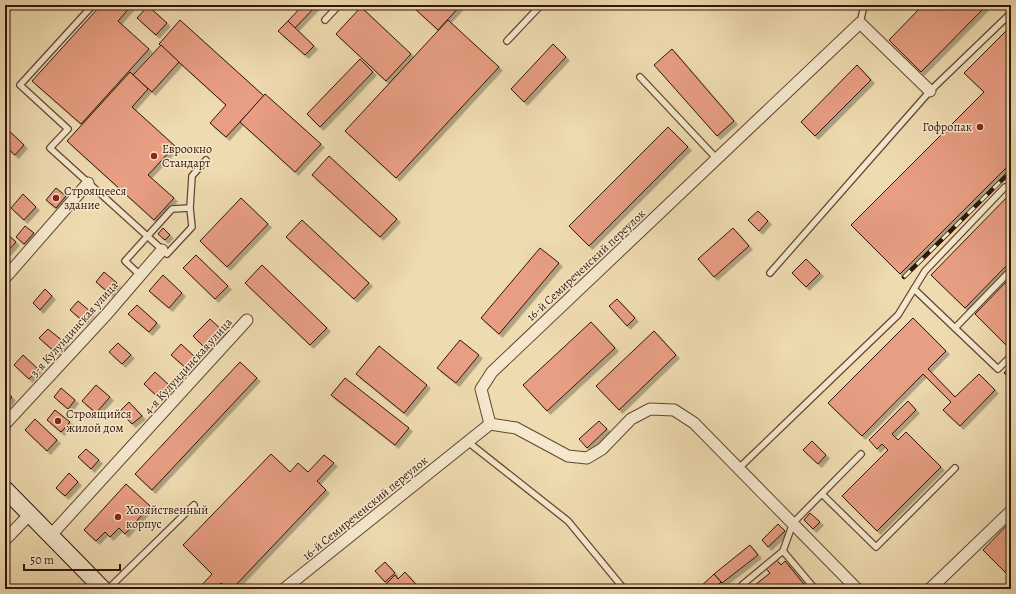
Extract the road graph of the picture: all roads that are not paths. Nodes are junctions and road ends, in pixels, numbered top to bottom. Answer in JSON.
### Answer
{"nodes":[{"id":1,"x":93,"y":5,"type":"edge"},
{"id":2,"x":339,"y":5,"type":"edge"},
{"id":3,"x":541,"y":5,"type":"edge"},
{"id":4,"x":862,"y":5,"type":"edge"},
{"id":5,"x":1011,"y":13,"type":"edge"},
{"id":6,"x":325,"y":20,"type":"dead end"},
{"id":7,"x":860,"y":23,"type":"junction"},
{"id":8,"x":507,"y":41,"type":"dead end"},
{"id":9,"x":640,"y":77,"type":"dead end"},
{"id":10,"x":930,"y":91,"type":"junction"},
{"id":11,"x":717,"y":159,"type":"junction"},
{"id":12,"x":206,"y":160,"type":"dead end"},
{"id":13,"x":88,"y":183,"type":"junction"},
{"id":14,"x":1011,"y":185,"type":"edge"},
{"id":15,"x":190,"y":208,"type":"junction"},
{"id":16,"x":147,"y":236,"type":"junction"},
{"id":17,"x":162,"y":250,"type":"junction"},
{"id":18,"x":1011,"y":270,"type":"edge"},
{"id":19,"x":770,"y":273,"type":"dead end"},
{"id":20,"x":140,"y":274,"type":"junction"},
{"id":21,"x":5,"y":278,"type":"edge"},
{"id":22,"x":914,"y":289,"type":"junction"},
{"id":23,"x":247,"y":320,"type":"dead end"},
{"id":24,"x":955,"y":328,"type":"junction"},
{"id":25,"x":1011,"y":356,"type":"edge"},
{"id":26,"x":5,"y":424,"type":"edge"},
{"id":27,"x":490,"y":424,"type":"junction"},
{"id":28,"x":468,"y":442,"type":"junction"},
{"id":29,"x":861,"y":454,"type":"dead end"},
{"id":30,"x":739,"y":468,"type":"junction"},
{"id":31,"x":955,"y":468,"type":"dead end"},
{"id":32,"x":5,"y":489,"type":"edge"},
{"id":33,"x":822,"y":494,"type":"junction"},
{"id":34,"x":194,"y":505,"type":"dead end"},
{"id":35,"x":1011,"y":510,"type":"edge"},
{"id":36,"x":30,"y":514,"type":"junction"},
{"id":37,"x":793,"y":523,"type":"junction"},
{"id":38,"x":51,"y":535,"type":"junction"},
{"id":39,"x":5,"y":540,"type":"edge"},
{"id":40,"x":783,"y":551,"type":"junction"},
{"id":41,"x":103,"y":589,"type":"edge"},
{"id":42,"x":108,"y":589,"type":"edge"},
{"id":43,"x":284,"y":589,"type":"edge"},
{"id":44,"x":624,"y":589,"type":"edge"},
{"id":45,"x":745,"y":589,"type":"edge"},
{"id":46,"x":815,"y":589,"type":"edge"},
{"id":47,"x":857,"y":589,"type":"edge"},
{"id":48,"x":930,"y":589,"type":"edge"}],
"edges":[{"from":1,"to":13,"type":"lane"},
{"from":2,"to":6,"type":"lane"},
{"from":3,"to":8,"type":"lane"},
{"from":4,"to":7,"type":"lane"},
{"from":5,"to":10,"type":"lane"},
{"from":7,"to":10,"type":"street"},
{"from":7,"to":11,"type":"street","name":"16-й Семиреченский переулок"},
{"from":9,"to":11,"type":"lane"},
{"from":10,"to":19,"type":"lane"},
{"from":11,"to":27,"type":"street","name":"16-й Семиреченский переулок"},
{"from":12,"to":15,"type":"lane"},
{"from":13,"to":16,"type":"lane"},
{"from":13,"to":21,"type":"street"},
{"from":14,"to":22,"type":"lane"},
{"from":15,"to":16,"type":"lane"},
{"from":15,"to":17,"type":"lane"},
{"from":16,"to":17,"type":"lane"},
{"from":16,"to":20,"type":"lane"},
{"from":17,"to":20,"type":"street","name":"3-я Кулундинская улица"},
{"from":18,"to":24,"type":"lane"},
{"from":20,"to":26,"type":"street","name":"3-я Кулундинская улица"},
{"from":22,"to":24,"type":"lane"},
{"from":22,"to":30,"type":"lane"},
{"from":23,"to":38,"type":"street","name":"4-я Кулундинская улица"},
{"from":24,"to":25,"type":"lane"},
{"from":27,"to":28,"type":"street","name":"16-й Семиреченский переулок"},
{"from":27,"to":30,"type":"street"},
{"from":28,"to":43,"type":"street","name":"16-й Семиреченский переулок"},
{"from":28,"to":44,"type":"lane"},
{"from":29,"to":33,"type":"lane"},
{"from":30,"to":37,"type":"street"},
{"from":31,"to":33,"type":"lane"},
{"from":32,"to":36,"type":"street"},
{"from":33,"to":37,"type":"lane"},
{"from":34,"to":42,"type":"lane"},
{"from":35,"to":48,"type":"street"},
{"from":36,"to":38,"type":"street"},
{"from":36,"to":39,"type":"street"},
{"from":37,"to":40,"type":"lane"},
{"from":37,"to":47,"type":"street"},
{"from":38,"to":41,"type":"street"},
{"from":40,"to":45,"type":"lane"},
{"from":40,"to":46,"type":"lane"}]}
